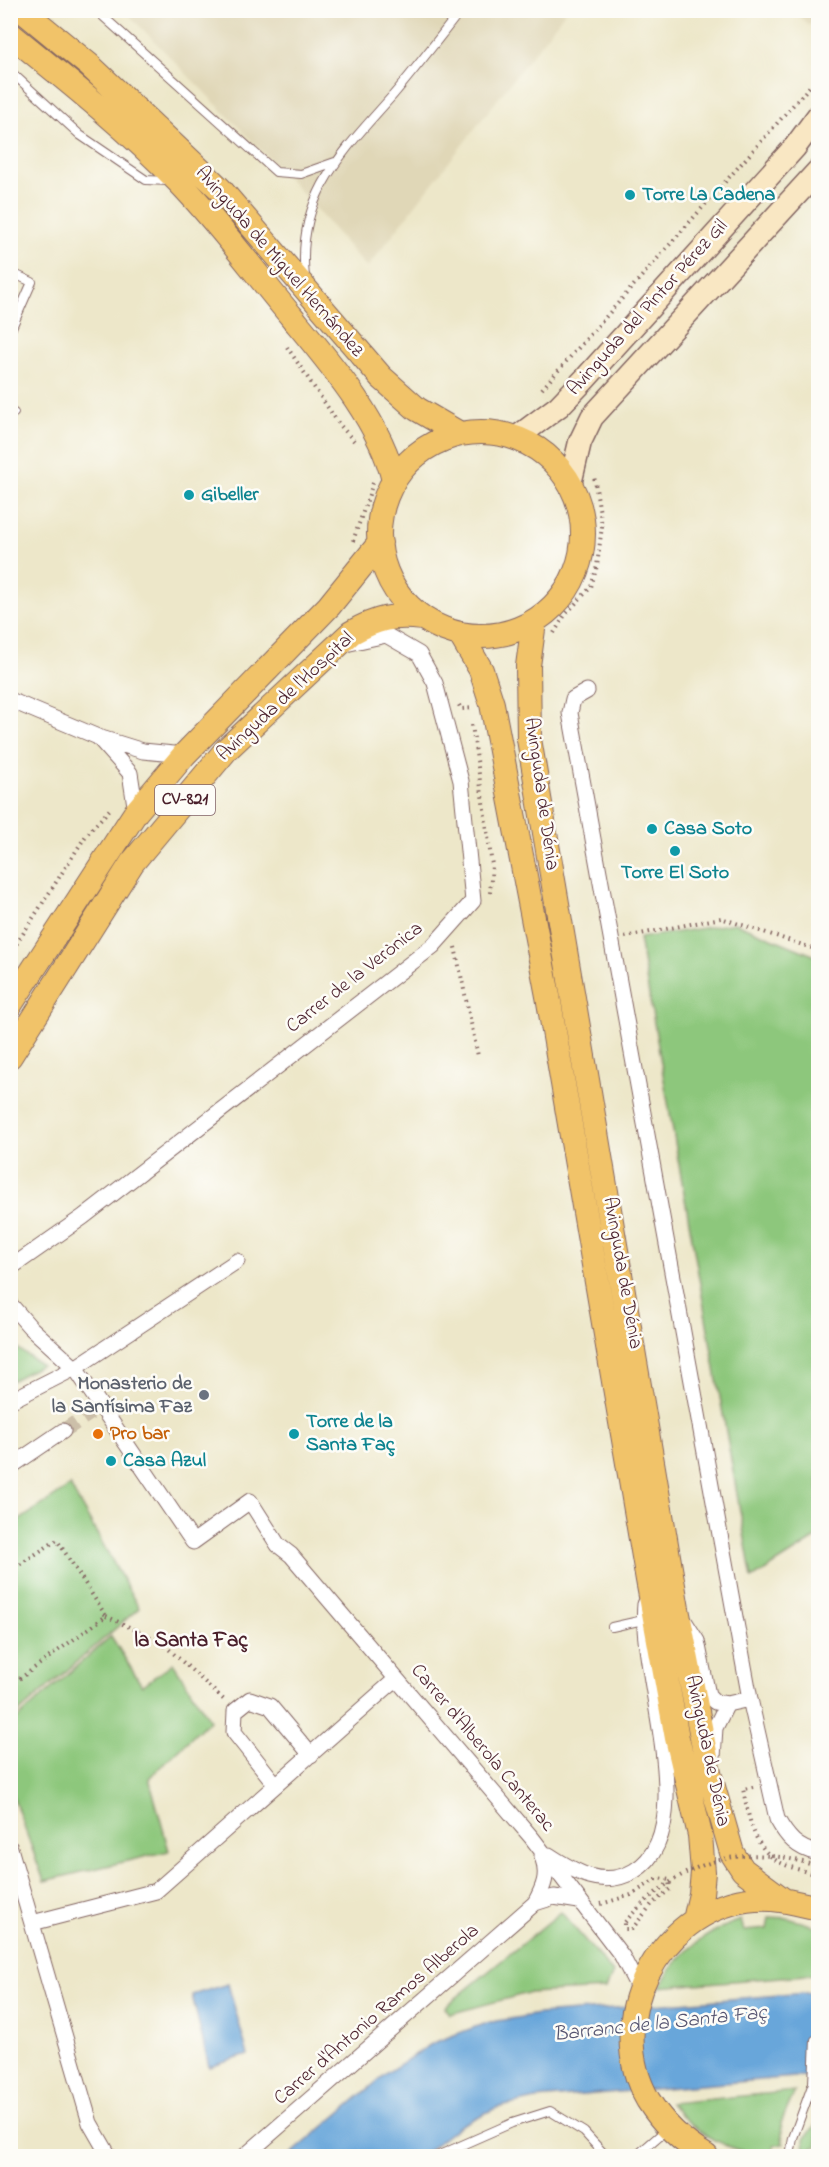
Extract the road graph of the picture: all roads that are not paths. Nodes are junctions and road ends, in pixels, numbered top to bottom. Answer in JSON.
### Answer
{"nodes":[{"id":1,"x":22,"y":10,"type":"edge"},
{"id":2,"x":96,"y":10,"type":"edge"},
{"id":3,"x":460,"y":10,"type":"edge"},
{"id":4,"x":10,"y":34,"type":"edge"},
{"id":5,"x":10,"y":71,"type":"edge"},
{"id":6,"x":819,"y":116,"type":"edge"},
{"id":7,"x":335,"y":162,"type":"junction"},
{"id":8,"x":819,"y":171,"type":"edge"},
{"id":9,"x":178,"y":181,"type":"junction"},
{"id":10,"x":10,"y":272,"type":"edge"},
{"id":11,"x":307,"y":294,"type":"junction"},
{"id":12,"x":10,"y":332,"type":"edge"},
{"id":13,"x":460,"y":434,"type":"junction"},
{"id":14,"x":516,"y":438,"type":"junction"},
{"id":15,"x":394,"y":481,"type":"junction"},
{"id":16,"x":570,"y":484,"type":"junction"},
{"id":17,"x":380,"y":543,"type":"junction"},
{"id":18,"x":422,"y":618,"type":"junction"},
{"id":19,"x":543,"y":630,"type":"junction"},
{"id":20,"x":460,"y":634,"type":"junction"},
{"id":21,"x":336,"y":647,"type":"junction"},
{"id":22,"x":587,"y":691,"type":"dead end"},
{"id":23,"x":10,"y":700,"type":"edge"},
{"id":24,"x":98,"y":737,"type":"junction"},
{"id":25,"x":184,"y":754,"type":"junction"},
{"id":26,"x":136,"y":812,"type":"junction"},
{"id":27,"x":10,"y":1005,"type":"edge"},
{"id":28,"x":10,"y":1056,"type":"edge"},
{"id":29,"x":237,"y":1261,"type":"dead end"},
{"id":30,"x":10,"y":1268,"type":"edge"},
{"id":31,"x":10,"y":1304,"type":"edge"},
{"id":32,"x":10,"y":1320,"type":"edge"},
{"id":33,"x":30,"y":1327,"type":"junction"},
{"id":34,"x":78,"y":1372,"type":"junction"},
{"id":35,"x":10,"y":1401,"type":"edge"},
{"id":36,"x":63,"y":1431,"type":"tunnel mouth"},
{"id":37,"x":10,"y":1467,"type":"edge"},
{"id":38,"x":648,"y":1580,"type":"junction"},
{"id":39,"x":677,"y":1610,"type":"junction"},
{"id":40,"x":644,"y":1620,"type":"junction"},
{"id":41,"x":612,"y":1627,"type":"dead end"},
{"id":42,"x":396,"y":1679,"type":"junction"},
{"id":43,"x":750,"y":1699,"type":"junction"},
{"id":44,"x":727,"y":1704,"type":"junction"},
{"id":45,"x":311,"y":1755,"type":"junction"},
{"id":46,"x":709,"y":1773,"type":"junction"},
{"id":47,"x":276,"y":1785,"type":"junction"},
{"id":48,"x":10,"y":1848,"type":"edge"},
{"id":49,"x":539,"y":1848,"type":"junction"},
{"id":50,"x":819,"y":1853,"type":"edge"},
{"id":51,"x":782,"y":1899,"type":"junction"},
{"id":52,"x":579,"y":1901,"type":"junction"},
{"id":53,"x":535,"y":1903,"type":"junction"},
{"id":54,"x":819,"y":1908,"type":"edge"},
{"id":55,"x":695,"y":1920,"type":"junction"},
{"id":56,"x":32,"y":1923,"type":"junction"},
{"id":57,"x":639,"y":1994,"type":"junction"},
{"id":58,"x":815,"y":2040,"type":"dead end"},
{"id":59,"x":668,"y":2128,"type":"junction"},
{"id":60,"x":109,"y":2157,"type":"edge"},
{"id":61,"x":245,"y":2157,"type":"edge"},
{"id":62,"x":437,"y":2157,"type":"edge"},
{"id":63,"x":606,"y":2157,"type":"edge"},
{"id":64,"x":636,"y":2157,"type":"edge"},
{"id":65,"x":706,"y":2157,"type":"edge"},
{"id":66,"x":790,"y":2157,"type":"edge"}],
"edges":[{"from":1,"to":11,"type":"main road","name":"Avinguda de Miguel Hernández"},
{"from":2,"to":7,"type":"lane"},
{"from":3,"to":7,"type":"lane"},
{"from":4,"to":9,"type":"main road","name":"Avinguda de Miguel Hernández"},
{"from":5,"to":9,"type":"lane"},
{"from":6,"to":14,"type":"main road","name":"Avinguda del Pintor Pérez Gil"},
{"from":7,"to":11,"type":"lane"},
{"from":8,"to":16,"type":"main road","name":"Avinguda del Pintor Pérez Gil"},
{"from":9,"to":15,"type":"main road","name":"Avinguda de Miguel Hernández"},
{"from":10,"to":12,"type":"lane"},
{"from":11,"to":13,"type":"main road","name":"Avinguda de Miguel Hernández"},
{"from":13,"to":14,"type":"main road","number":"CV-821"},
{"from":13,"to":15,"type":"main road","number":"CV-821"},
{"from":14,"to":16,"type":"main road","number":"CV-821"},
{"from":15,"to":17,"type":"main road","number":"CV-821"},
{"from":16,"to":19,"type":"main road","number":"CV-821"},
{"from":17,"to":18,"type":"main road","number":"CV-821"},
{"from":17,"to":25,"type":"main road","name":"Avinguda de l'Hospital","number":"CV-821"},
{"from":18,"to":20,"type":"main road","number":"CV-821"},
{"from":18,"to":21,"type":"main road","name":"Avinguda de l'Hospital","number":"CV-821"},
{"from":19,"to":20,"type":"main road","number":"CV-821"},
{"from":19,"to":39,"type":"main road","name":"Avinguda de Dénia"},
{"from":20,"to":38,"type":"main road","name":"Avinguda de Dénia"},
{"from":21,"to":28,"type":"main road","name":"Avinguda de l'Hospital","number":"CV-821"},
{"from":21,"to":30,"type":"street","name":"Carrer de la Verònica"},
{"from":22,"to":43,"type":"street","name":"Avinguda de Dénia"},
{"from":23,"to":24,"type":"street"},
{"from":24,"to":25,"type":"street"},
{"from":24,"to":26,"type":"street"},
{"from":25,"to":26,"type":"main road","name":"Avinguda de l'Hospital","number":"CV-821"},
{"from":26,"to":27,"type":"main road","name":"Avinguda de l'Hospital","number":"CV-821"},
{"from":29,"to":34,"type":"street"},
{"from":31,"to":33,"type":"street"},
{"from":32,"to":33,"type":"street"},
{"from":33,"to":34,"type":"street"},
{"from":34,"to":35,"type":"street"},
{"from":34,"to":42,"type":"street","name":"Carrer d'Alberola Canterac"},
{"from":36,"to":37,"type":"street"},
{"from":38,"to":40,"type":"street"},
{"from":38,"to":55,"type":"main road","name":"Avinguda de Dénia"},
{"from":39,"to":44,"type":"street"},
{"from":39,"to":46,"type":"main road","name":"Avinguda de Dénia"},
{"from":40,"to":41,"type":"lane"},
{"from":40,"to":49,"type":"street"},
{"from":42,"to":45,"type":"street"},
{"from":42,"to":49,"type":"street","name":"Carrer d'Alberola Canterac"},
{"from":43,"to":44,"type":"street"},
{"from":43,"to":50,"type":"street","name":"Avinguda de Dénia"},
{"from":44,"to":46,"type":"street"},
{"from":45,"to":47,"type":"street"},
{"from":45,"to":47,"type":"street"},
{"from":46,"to":51,"type":"main road","name":"Avinguda de Dénia"},
{"from":47,"to":56,"type":"street"},
{"from":48,"to":56,"type":"street"},
{"from":49,"to":52,"type":"street","name":"Carrer d'Alberola Canterac"},
{"from":49,"to":53,"type":"street","name":"Carrer d'Antonio Ramos Alberola"},
{"from":51,"to":54,"type":"main road"},
{"from":51,"to":55,"type":"main road"},
{"from":52,"to":53,"type":"street"},
{"from":52,"to":57,"type":"street","name":"Carrer d'Alberola Canterac"},
{"from":53,"to":61,"type":"street","name":"Carrer d'Antonio Ramos Alberola"},
{"from":55,"to":57,"type":"main road"},
{"from":56,"to":60,"type":"street"},
{"from":57,"to":59,"type":"main road"},
{"from":58,"to":66,"type":"lane"},
{"from":59,"to":64,"type":"lane"},
{"from":59,"to":65,"type":"main road"},
{"from":62,"to":63,"type":"lane"}]}
